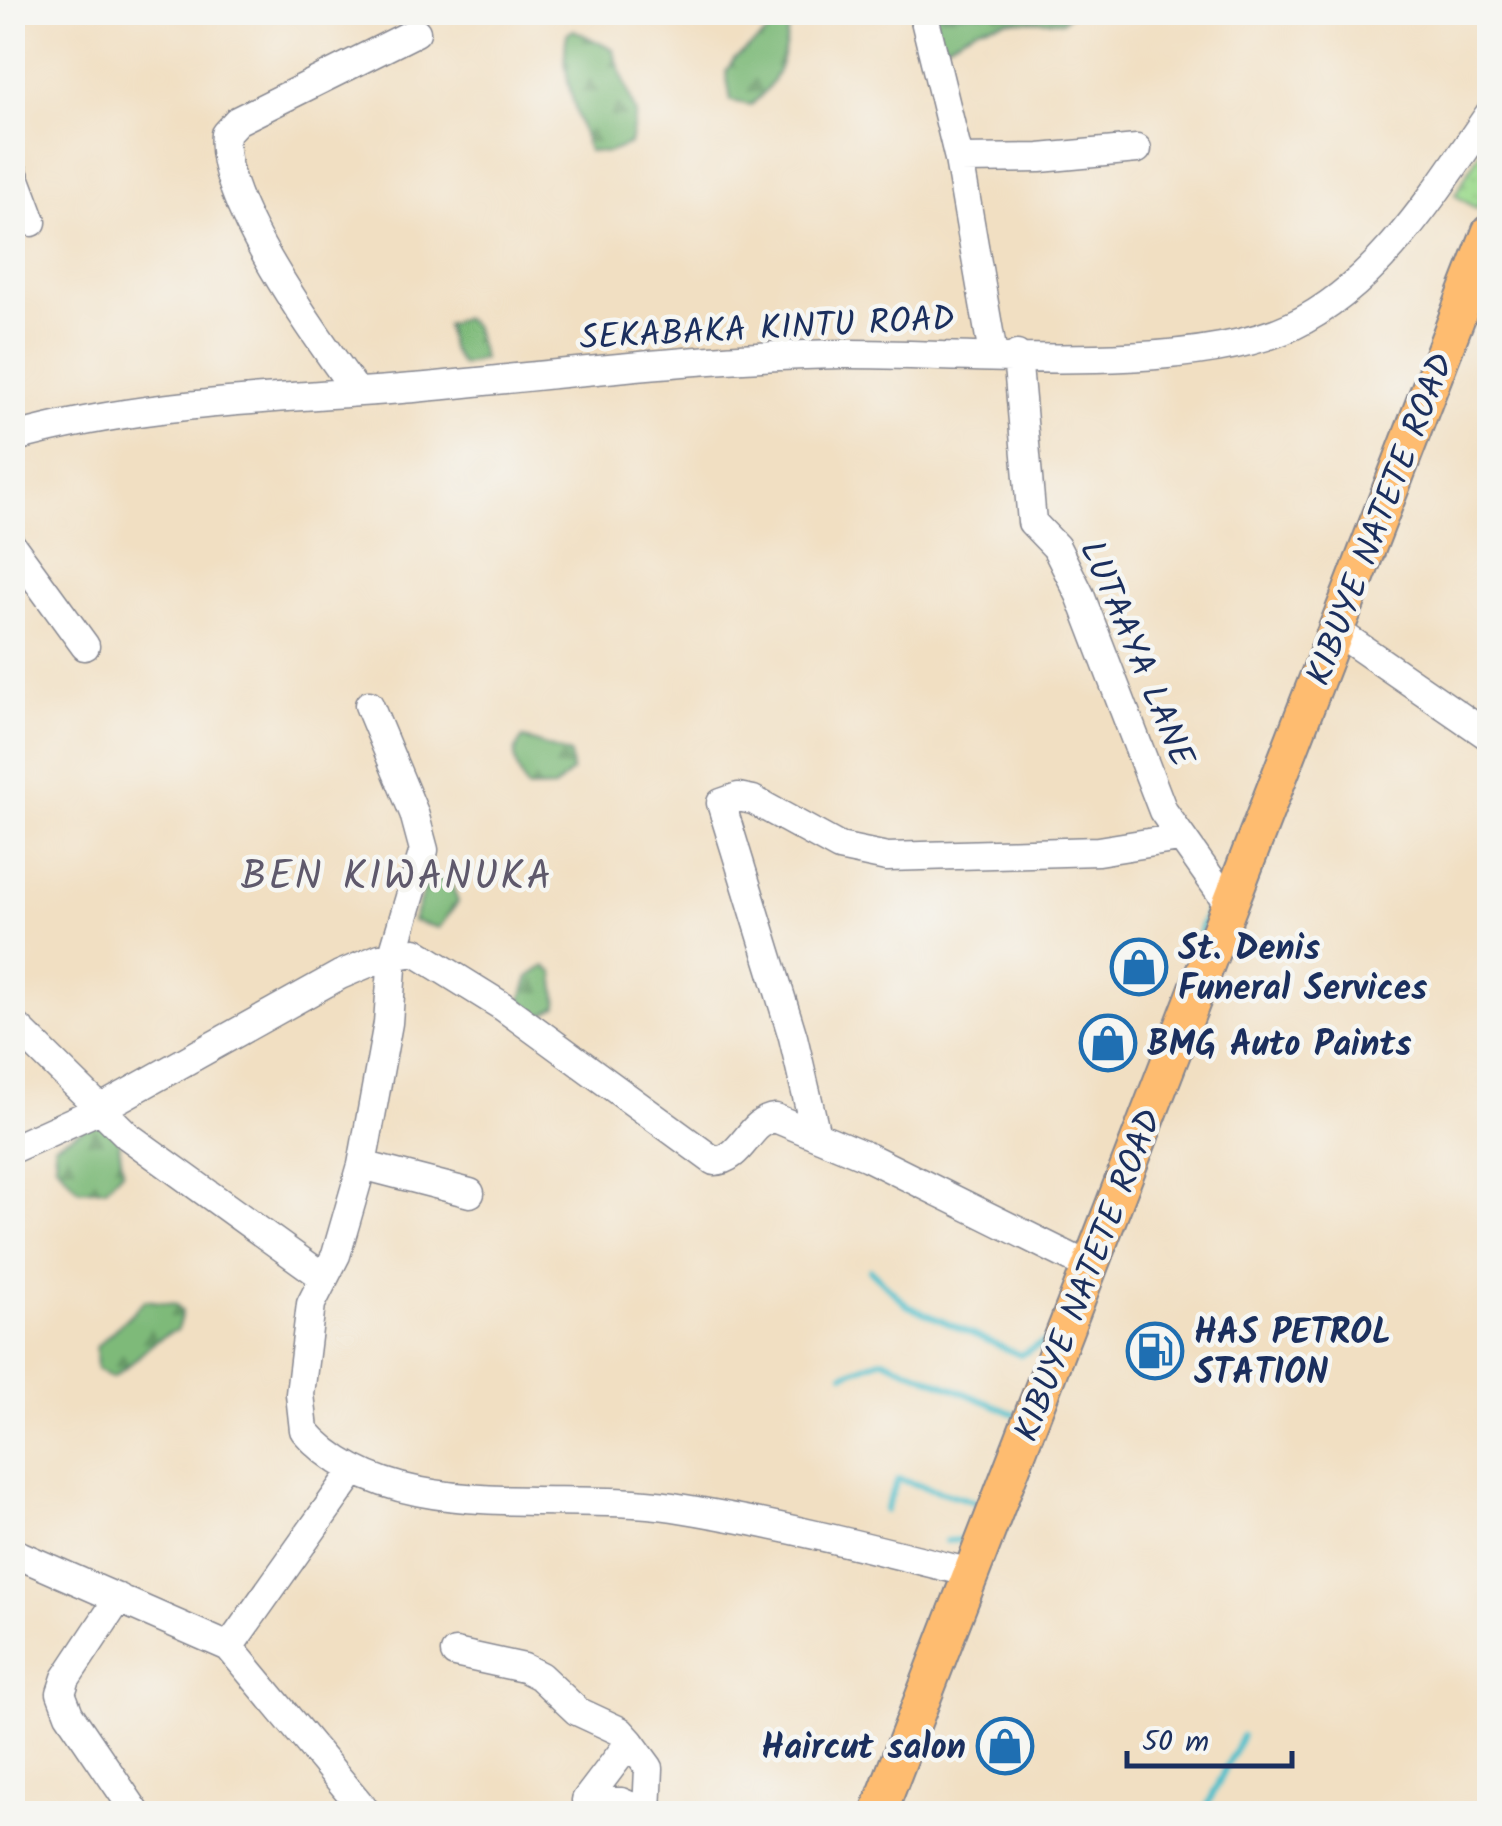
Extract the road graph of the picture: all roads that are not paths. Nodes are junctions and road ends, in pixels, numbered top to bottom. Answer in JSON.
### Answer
{"nodes":[{"id":1,"x":924,"y":12,"type":"edge"},
{"id":2,"x":416,"y":32,"type":"dead end"},
{"id":3,"x":1490,"y":112,"type":"edge"},
{"id":4,"x":1137,"y":149,"type":"dead end"},
{"id":5,"x":959,"y":158,"type":"junction"},
{"id":6,"x":12,"y":168,"type":"edge"},
{"id":7,"x":32,"y":222,"type":"dead end"},
{"id":8,"x":1490,"y":232,"type":"edge"},
{"id":9,"x":1005,"y":355,"type":"junction"},
{"id":10,"x":358,"y":392,"type":"junction"},
{"id":11,"x":12,"y":438,"type":"edge"},
{"id":12,"x":12,"y":546,"type":"edge"},
{"id":13,"x":1336,"y":630,"type":"junction"},
{"id":14,"x":85,"y":646,"type":"dead end"},
{"id":15,"x":369,"y":705,"type":"dead end"},
{"id":16,"x":1490,"y":737,"type":"edge"},
{"id":17,"x":1179,"y":838,"type":"junction"},
{"id":18,"x":1230,"y":906,"type":"junction"},
{"id":19,"x":392,"y":954,"type":"junction"},
{"id":20,"x":12,"y":1022,"type":"edge"},
{"id":21,"x":98,"y":1110,"type":"junction"},
{"id":22,"x":816,"y":1135,"type":"junction"},
{"id":23,"x":12,"y":1149,"type":"edge"},
{"id":24,"x":362,"y":1164,"type":"junction"},
{"id":25,"x":470,"y":1193,"type":"dead end"},
{"id":26,"x":1090,"y":1267,"type":"junction"},
{"id":27,"x":322,"y":1276,"type":"junction"},
{"id":28,"x":353,"y":1472,"type":"junction"},
{"id":29,"x":12,"y":1552,"type":"edge"},
{"id":30,"x":971,"y":1573,"type":"junction"},
{"id":31,"x":119,"y":1598,"type":"junction"},
{"id":32,"x":229,"y":1647,"type":"junction"},
{"id":33,"x":455,"y":1652,"type":"dead end"},
{"id":34,"x":630,"y":1742,"type":"junction"},
{"id":35,"x":648,"y":1813,"type":"edge"},
{"id":36,"x":137,"y":1814,"type":"edge"},
{"id":37,"x":368,"y":1814,"type":"edge"},
{"id":38,"x":878,"y":1814,"type":"edge"}],
"edges":[{"from":1,"to":5,"type":"street","name":"LUTAAYA LANE"},
{"from":2,"to":10,"type":"street"},
{"from":3,"to":9,"type":"street","name":"SEKABAKA KINTU ROAD"},
{"from":4,"to":5,"type":"street"},
{"from":5,"to":9,"type":"street","name":"LUTAAYA LANE"},
{"from":6,"to":7,"type":"street"},
{"from":8,"to":13,"type":"main road","name":"KIBUYE NATETE ROAD"},
{"from":9,"to":10,"type":"street","name":"SEKABAKA KINTU ROAD"},
{"from":9,"to":17,"type":"street","name":"LUTAAYA LANE"},
{"from":10,"to":11,"type":"street","name":"SEKABAKA KINTU ROAD"},
{"from":12,"to":14,"type":"street"},
{"from":13,"to":16,"type":"street"},
{"from":13,"to":18,"type":"main road","name":"KIBUYE NATETE ROAD"},
{"from":15,"to":19,"type":"street"},
{"from":17,"to":18,"type":"street","name":"LUTAAYA LANE"},
{"from":17,"to":22,"type":"street"},
{"from":18,"to":26,"type":"main road","name":"KIBUYE NATETE ROAD"},
{"from":19,"to":21,"type":"street"},
{"from":19,"to":22,"type":"street"},
{"from":19,"to":24,"type":"street"},
{"from":20,"to":21,"type":"street"},
{"from":21,"to":23,"type":"street"},
{"from":21,"to":27,"type":"street"},
{"from":22,"to":26,"type":"street"},
{"from":24,"to":25,"type":"street"},
{"from":24,"to":27,"type":"street"},
{"from":26,"to":30,"type":"main road","name":"KIBUYE NATETE ROAD"},
{"from":27,"to":28,"type":"street"},
{"from":28,"to":30,"type":"street"},
{"from":28,"to":32,"type":"street"},
{"from":29,"to":31,"type":"street"},
{"from":30,"to":38,"type":"main road","name":"KIBUYE NATETE ROAD"},
{"from":31,"to":32,"type":"street"},
{"from":31,"to":36,"type":"street"},
{"from":32,"to":37,"type":"street"},
{"from":33,"to":34,"type":"street"},
{"from":34,"to":35,"type":"street"},
{"from":34,"to":35,"type":"street"}]}
